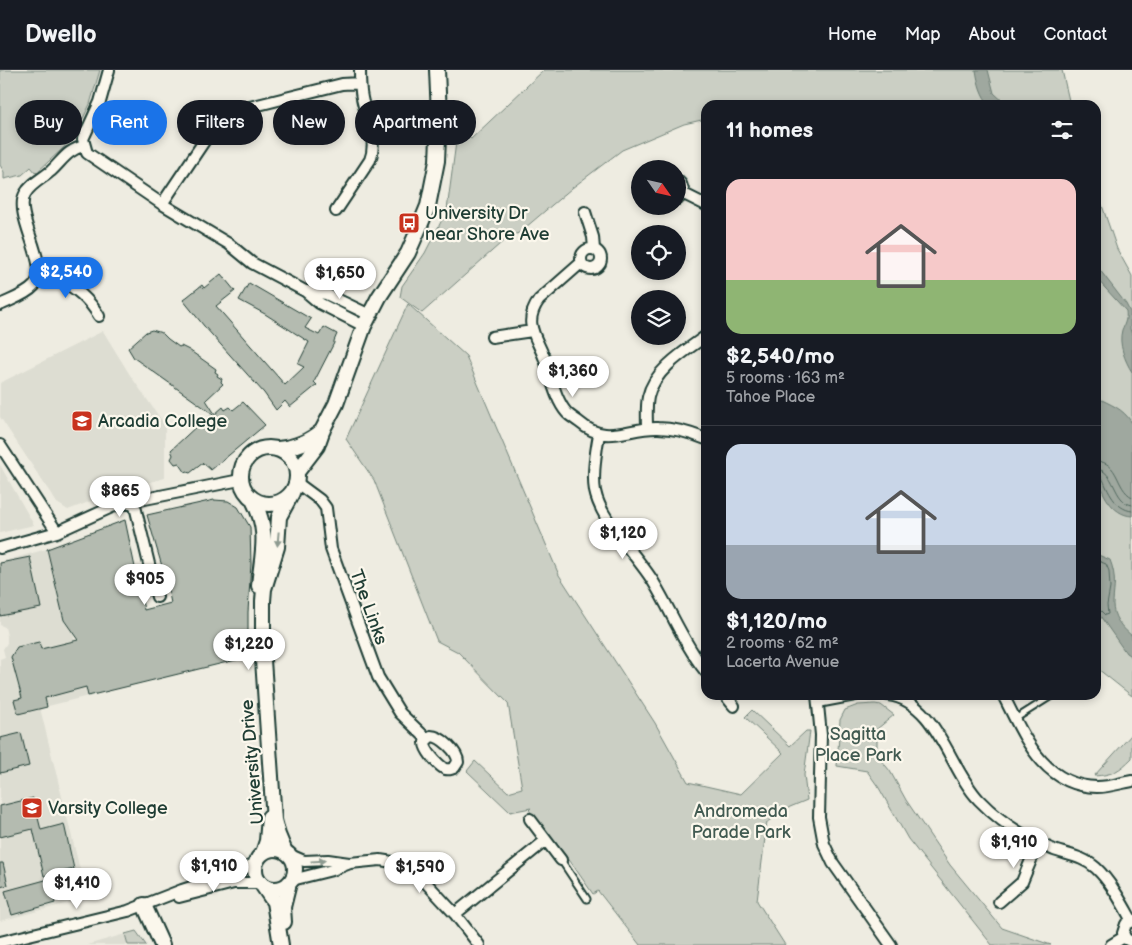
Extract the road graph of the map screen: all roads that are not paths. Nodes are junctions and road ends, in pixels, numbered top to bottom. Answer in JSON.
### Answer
{"nodes":[{"id":1,"x":109,"y":70,"type":"edge"},
{"id":2,"x":360,"y":70,"type":"edge"},
{"id":3,"x":437,"y":70,"type":"edge"},
{"id":4,"x":360,"y":83,"type":"junction"},
{"id":5,"x":84,"y":146,"type":"junction"},
{"id":6,"x":686,"y":197,"type":"edge"},
{"id":7,"x":701,"y":202,"type":"edge"},
{"id":8,"x":162,"y":204,"type":"junction"},
{"id":9,"x":336,"y":210,"type":"dead end"},
{"id":10,"x":585,"y":212,"type":"dead end"},
{"id":11,"x":594,"y":249,"type":"junction"},
{"id":12,"x":581,"y":263,"type":"junction"},
{"id":13,"x":39,"y":276,"type":"junction"},
{"id":14,"x":0,"y":305,"type":"edge"},
{"id":15,"x":99,"y":316,"type":"dead end"},
{"id":16,"x":367,"y":321,"type":"junction"},
{"id":17,"x":532,"y":331,"type":"junction"},
{"id":18,"x":492,"y":337,"type":"dead end"},
{"id":19,"x":701,"y":340,"type":"edge"},
{"id":20,"x":647,"y":428,"type":"junction"},
{"id":21,"x":323,"y":429,"type":"junction"},
{"id":22,"x":599,"y":434,"type":"junction"},
{"id":23,"x":701,"y":438,"type":"edge"},
{"id":24,"x":0,"y":445,"type":"edge"},
{"id":25,"x":278,"y":449,"type":"junction"},
{"id":26,"x":240,"y":480,"type":"junction"},
{"id":27,"x":295,"y":483,"type":"junction"},
{"id":28,"x":253,"y":500,"type":"junction"},
{"id":29,"x":134,"y":502,"type":"junction"},
{"id":30,"x":56,"y":532,"type":"junction"},
{"id":31,"x":0,"y":548,"type":"edge"},
{"id":32,"x":157,"y":597,"type":"dead end"},
{"id":33,"x":701,"y":666,"type":"edge"},
{"id":34,"x":729,"y":700,"type":"edge"},
{"id":35,"x":818,"y":700,"type":"edge"},
{"id":36,"x":904,"y":700,"type":"edge"},
{"id":37,"x":1006,"y":700,"type":"edge"},
{"id":38,"x":1045,"y":700,"type":"edge"},
{"id":39,"x":734,"y":706,"type":"dead end"},
{"id":40,"x":1015,"y":719,"type":"junction"},
{"id":41,"x":427,"y":739,"type":"dead end"},
{"id":42,"x":1131,"y":781,"type":"edge"},
{"id":43,"x":530,"y":819,"type":"dead end"},
{"id":44,"x":545,"y":841,"type":"junction"},
{"id":45,"x":1038,"y":843,"type":"junction"},
{"id":46,"x":287,"y":853,"type":"junction"},
{"id":47,"x":260,"y":858,"type":"junction"},
{"id":48,"x":562,"y":860,"type":"joint"},
{"id":49,"x":350,"y":863,"type":"junction"},
{"id":50,"x":291,"y":882,"type":"junction"},
{"id":51,"x":262,"y":884,"type":"junction"},
{"id":52,"x":160,"y":899,"type":"junction"},
{"id":53,"x":587,"y":899,"type":"dead end"},
{"id":54,"x":999,"y":902,"type":"dead end"},
{"id":55,"x":144,"y":905,"type":"junction"},
{"id":56,"x":456,"y":914,"type":"junction"},
{"id":57,"x":1132,"y":921,"type":"edge"},
{"id":58,"x":1128,"y":939,"type":"edge"},
{"id":59,"x":0,"y":942,"type":"edge"},
{"id":60,"x":162,"y":945,"type":"edge"},
{"id":61,"x":281,"y":945,"type":"edge"},
{"id":62,"x":287,"y":945,"type":"edge"},
{"id":63,"x":479,"y":945,"type":"edge"},
{"id":64,"x":891,"y":945,"type":"edge"},
{"id":65,"x":1111,"y":945,"type":"edge"}],
"edges":[{"from":1,"to":5,"type":"street"},
{"from":2,"to":4,"type":"street"},
{"from":3,"to":16,"type":"street","name":"University Drive"},
{"from":4,"to":8,"type":"street"},
{"from":4,"to":9,"type":"street"},
{"from":5,"to":8,"type":"street"},
{"from":5,"to":13,"type":"street"},
{"from":6,"to":7,"type":"street"},
{"from":8,"to":16,"type":"street"},
{"from":10,"to":11,"type":"street"},
{"from":11,"to":12,"type":"street"},
{"from":11,"to":12,"type":"street"},
{"from":12,"to":17,"type":"street"},
{"from":13,"to":14,"type":"street"},
{"from":13,"to":15,"type":"street"},
{"from":16,"to":21,"type":"street","name":"University Drive"},
{"from":17,"to":18,"type":"street"},
{"from":17,"to":22,"type":"street"},
{"from":19,"to":20,"type":"street"},
{"from":20,"to":22,"type":"street"},
{"from":20,"to":23,"type":"street"},
{"from":21,"to":25,"type":"street","name":"University Drive"},
{"from":21,"to":27,"type":"street","name":"University Drive"},
{"from":22,"to":33,"type":"street"},
{"from":24,"to":30,"type":"street"},
{"from":25,"to":26,"type":"street"},
{"from":25,"to":27,"type":"street"},
{"from":26,"to":28,"type":"street"},
{"from":26,"to":29,"type":"street"},
{"from":27,"to":28,"type":"street"},
{"from":27,"to":41,"type":"street","name":"The Links"},
{"from":27,"to":46,"type":"street","name":"University Drive","one_way":true},
{"from":28,"to":47,"type":"street","name":"University Drive"},
{"from":29,"to":30,"type":"street"},
{"from":29,"to":32,"type":"street"},
{"from":30,"to":31,"type":"street"},
{"from":34,"to":39,"type":"street"},
{"from":35,"to":64,"type":"street"},
{"from":36,"to":45,"type":"street"},
{"from":37,"to":40,"type":"street"},
{"from":38,"to":40,"type":"lane"},
{"from":40,"to":42,"type":"street"},
{"from":43,"to":44,"type":"street"},
{"from":44,"to":48,"type":"street"},
{"from":44,"to":56,"type":"street"},
{"from":45,"to":54,"type":"street"},
{"from":45,"to":57,"type":"street"},
{"from":46,"to":47,"type":"street"},
{"from":46,"to":49,"type":"street","one_way":true},
{"from":46,"to":50,"type":"street"},
{"from":47,"to":51,"type":"street"},
{"from":47,"to":52,"type":"street"},
{"from":48,"to":53,"type":"lane"},
{"from":49,"to":50,"type":"street"},
{"from":49,"to":56,"type":"street"},
{"from":50,"to":51,"type":"street"},
{"from":50,"to":62,"type":"street"},
{"from":51,"to":52,"type":"street"},
{"from":51,"to":61,"type":"street"},
{"from":52,"to":55,"type":"street"},
{"from":55,"to":59,"type":"street"},
{"from":55,"to":60,"type":"street"},
{"from":56,"to":63,"type":"street"},
{"from":57,"to":58,"type":"street"},
{"from":58,"to":65,"type":"street"}]}
